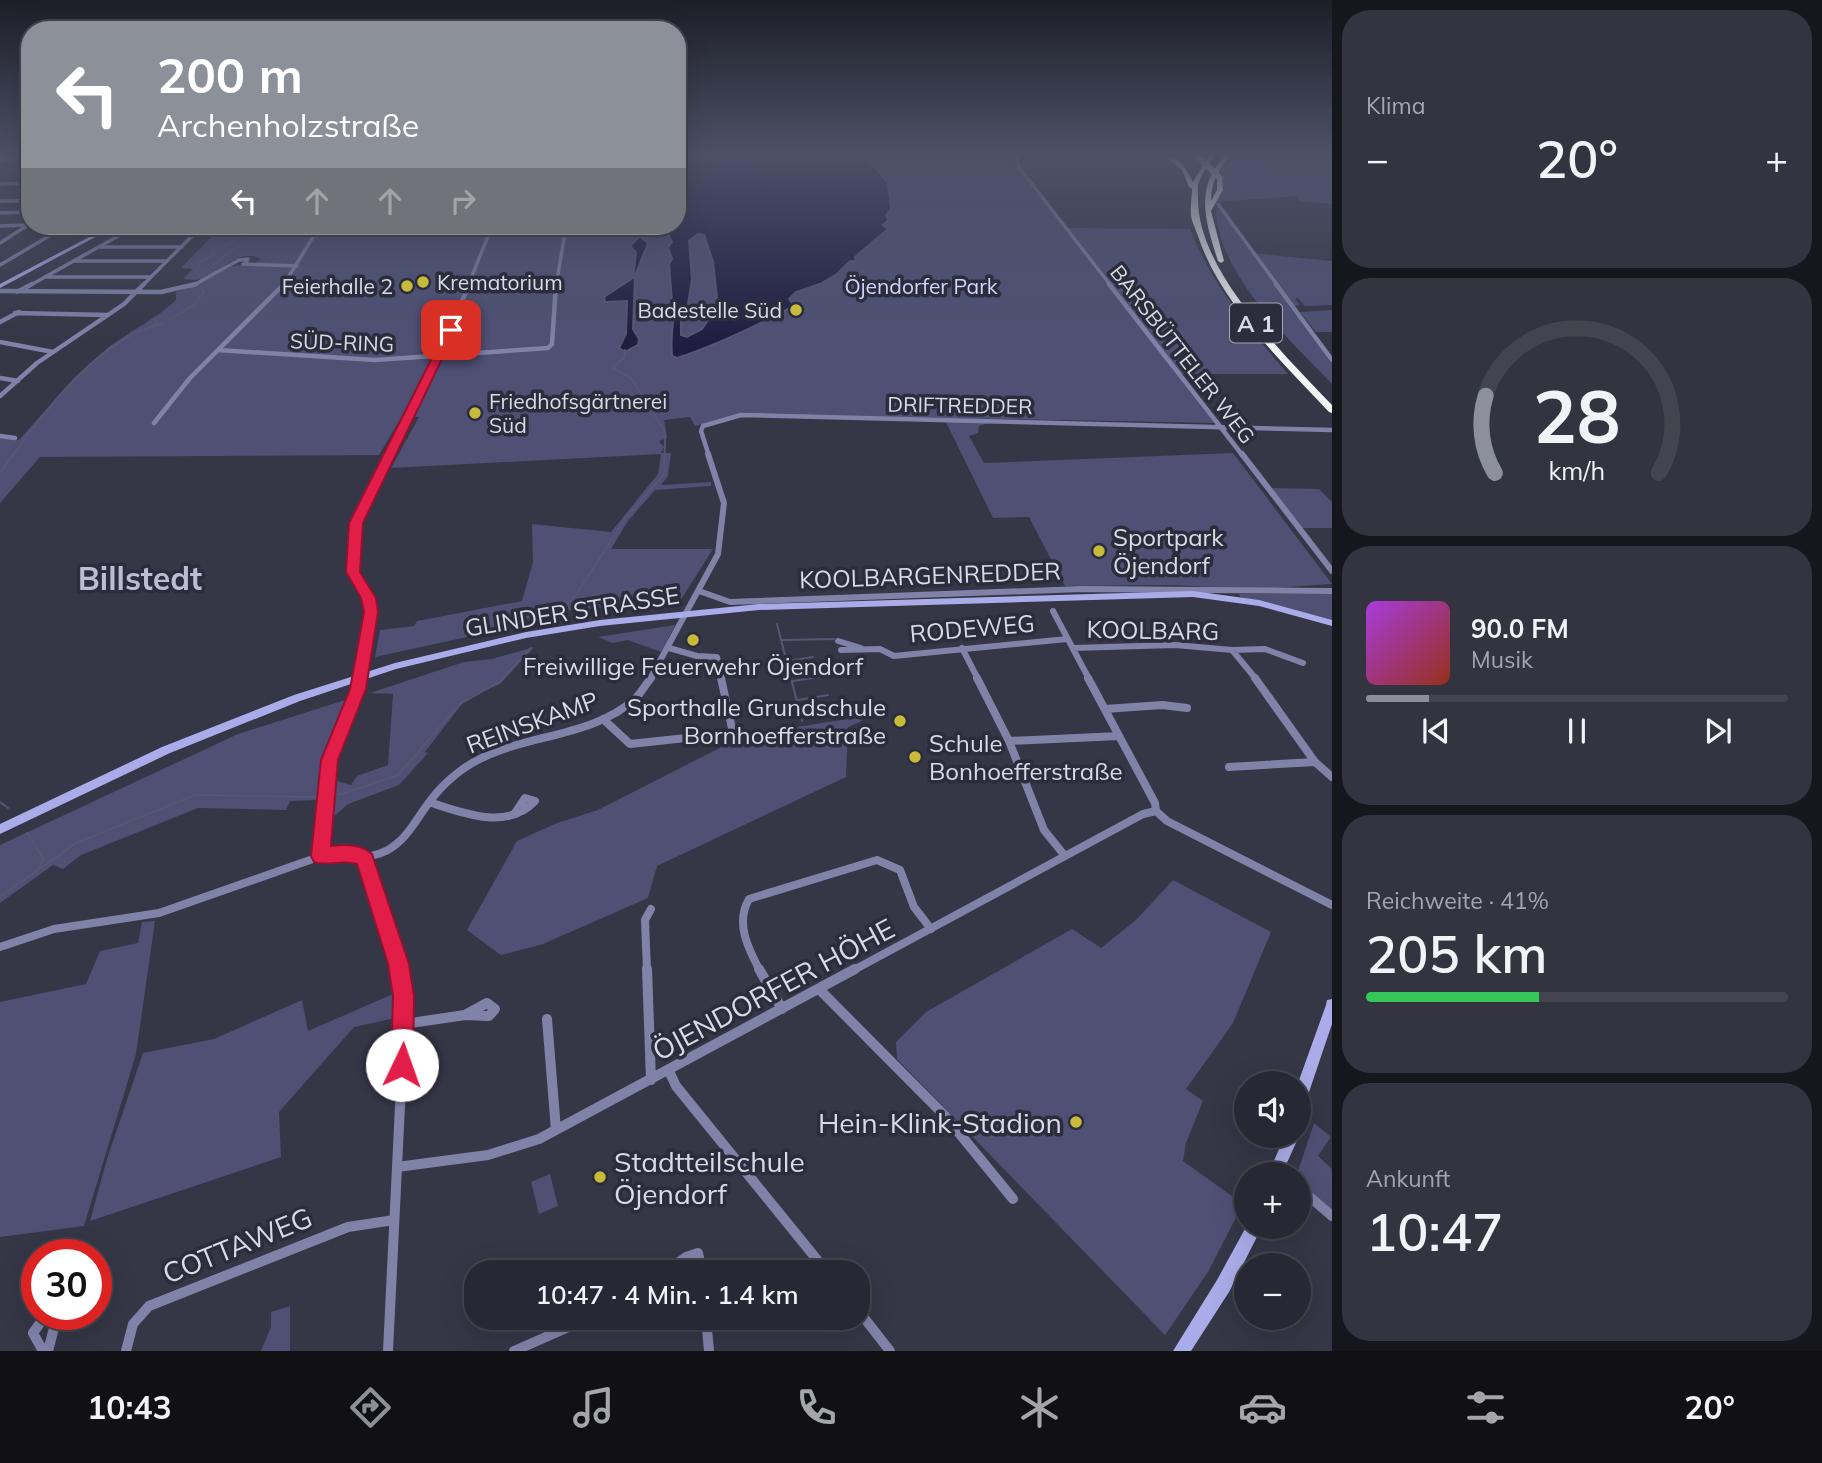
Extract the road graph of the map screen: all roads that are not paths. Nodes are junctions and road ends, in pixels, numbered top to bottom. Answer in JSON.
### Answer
{"nodes":[{"id":1,"x":1057,"y":217,"type":"edge"},
{"id":2,"x":1193,"y":217,"type":"edge"},
{"id":3,"x":1202,"y":217,"type":"edge"},
{"id":4,"x":1210,"y":217,"type":"edge"},
{"id":5,"x":1227,"y":217,"type":"edge"},
{"id":6,"x":21,"y":225,"type":"edge"},
{"id":7,"x":0,"y":226,"type":"edge"},
{"id":8,"x":21,"y":230,"type":"edge"},
{"id":9,"x":51,"y":235,"type":"edge"},
{"id":10,"x":97,"y":235,"type":"edge"},
{"id":11,"x":120,"y":235,"type":"edge"},
{"id":12,"x":194,"y":235,"type":"edge"},
{"id":13,"x":314,"y":235,"type":"edge"},
{"id":14,"x":488,"y":235,"type":"edge"},
{"id":15,"x":565,"y":235,"type":"edge"},
{"id":16,"x":0,"y":243,"type":"edge"},
{"id":17,"x":99,"y":247,"type":"junction"},
{"id":18,"x":182,"y":247,"type":"junction"},
{"id":19,"x":72,"y":261,"type":"junction"},
{"id":20,"x":167,"y":261,"type":"junction"},
{"id":21,"x":1221,"y":261,"type":"junction"},
{"id":22,"x":0,"y":265,"type":"edge"},
{"id":23,"x":297,"y":266,"type":"junction"},
{"id":24,"x":44,"y":277,"type":"junction"},
{"id":25,"x":150,"y":277,"type":"junction"},
{"id":26,"x":0,"y":288,"type":"edge"},
{"id":27,"x":16,"y":292,"type":"junction"},
{"id":28,"x":135,"y":293,"type":"junction"},
{"id":29,"x":108,"y":315,"type":"junction"},
{"id":30,"x":0,"y":321,"type":"edge"},
{"id":31,"x":0,"y":342,"type":"edge"},
{"id":32,"x":218,"y":350,"type":"junction"},
{"id":33,"x":54,"y":352,"type":"junction"},
{"id":34,"x":439,"y":357,"type":"junction"},
{"id":35,"x":1332,"y":360,"type":"edge"},
{"id":36,"x":0,"y":378,"type":"edge"},
{"id":37,"x":18,"y":381,"type":"junction"},
{"id":38,"x":0,"y":396,"type":"edge"},
{"id":39,"x":1332,"y":399,"type":"edge"},
{"id":40,"x":1332,"y":410,"type":"edge"},
{"id":41,"x":154,"y":423,"type":"dead end"},
{"id":42,"x":1219,"y":426,"type":"junction"},
{"id":43,"x":702,"y":427,"type":"joint"},
{"id":44,"x":1332,"y":430,"type":"edge"},
{"id":45,"x":0,"y":436,"type":"edge"},
{"id":46,"x":15,"y":438,"type":"dead end"},
{"id":47,"x":1332,"y":571,"type":"edge"},
{"id":48,"x":1332,"y":591,"type":"edge"},
{"id":49,"x":699,"y":592,"type":"junction"},
{"id":50,"x":1185,"y":596,"type":"junction"},
{"id":51,"x":693,"y":602,"type":"junction"},
{"id":52,"x":707,"y":611,"type":"junction"},
{"id":53,"x":1053,"y":611,"type":"dead end"},
{"id":54,"x":687,"y":613,"type":"junction"},
{"id":55,"x":1332,"y":623,"type":"edge"},
{"id":56,"x":1332,"y":629,"type":"edge"},
{"id":57,"x":1067,"y":639,"type":"junction"},
{"id":58,"x":838,"y":641,"type":"dead end"},
{"id":59,"x":669,"y":648,"type":"junction"},
{"id":60,"x":962,"y":648,"type":"junction"},
{"id":61,"x":1073,"y":648,"type":"junction"},
{"id":62,"x":841,"y":650,"type":"dead end"},
{"id":63,"x":863,"y":650,"type":"junction"},
{"id":64,"x":1232,"y":650,"type":"junction"},
{"id":65,"x":1304,"y":663,"type":"dead end"},
{"id":66,"x":360,"y":677,"type":"junction"},
{"id":67,"x":1187,"y":708,"type":"dead end"},
{"id":68,"x":1105,"y":709,"type":"junction"},
{"id":69,"x":603,"y":719,"type":"junction"},
{"id":70,"x":1119,"y":736,"type":"junction"},
{"id":71,"x":1009,"y":741,"type":"junction"},
{"id":72,"x":1315,"y":762,"type":"junction"},
{"id":73,"x":1229,"y":767,"type":"dead end"},
{"id":74,"x":1332,"y":777,"type":"edge"},
{"id":75,"x":432,"y":803,"type":"junction"},
{"id":76,"x":1156,"y":811,"type":"junction"},
{"id":77,"x":516,"y":813,"type":"dead end"},
{"id":78,"x":0,"y":828,"type":"edge"},
{"id":79,"x":321,"y":856,"type":"junction"},
{"id":80,"x":1065,"y":856,"type":"junction"},
{"id":81,"x":365,"y":860,"type":"junction"},
{"id":82,"x":1332,"y":905,"type":"edge"},
{"id":83,"x":651,"y":909,"type":"dead end"},
{"id":84,"x":931,"y":929,"type":"junction"},
{"id":85,"x":0,"y":947,"type":"edge"},
{"id":86,"x":819,"y":989,"type":"junction"},
{"id":87,"x":1332,"y":1005,"type":"edge"},
{"id":88,"x":782,"y":1009,"type":"junction"},
{"id":89,"x":465,"y":1015,"type":"dead end"},
{"id":90,"x":547,"y":1019,"type":"dead end"},
{"id":91,"x":404,"y":1024,"type":"junction"},
{"id":92,"x":669,"y":1071,"type":"junction"},
{"id":93,"x":1309,"y":1071,"type":"edge"},
{"id":94,"x":651,"y":1080,"type":"junction"},
{"id":95,"x":556,"y":1130,"type":"junction"},
{"id":96,"x":397,"y":1167,"type":"junction"},
{"id":97,"x":1311,"y":1198,"type":"edge"},
{"id":98,"x":1013,"y":1199,"type":"dead end"},
{"id":99,"x":1332,"y":1216,"type":"edge"},
{"id":100,"x":394,"y":1220,"type":"junction"},
{"id":101,"x":1248,"y":1239,"type":"edge"},
{"id":102,"x":682,"y":1260,"type":"edge"},
{"id":103,"x":699,"y":1260,"type":"edge"},
{"id":104,"x":817,"y":1260,"type":"edge"},
{"id":105,"x":870,"y":1325,"type":"edge"},
{"id":106,"x":561,"y":1330,"type":"edge"},
{"id":107,"x":707,"y":1330,"type":"edge"},
{"id":108,"x":126,"y":1351,"type":"edge"},
{"id":109,"x":388,"y":1351,"type":"edge"},
{"id":110,"x":513,"y":1351,"type":"edge"},
{"id":111,"x":709,"y":1351,"type":"edge"},
{"id":112,"x":890,"y":1351,"type":"edge"},
{"id":113,"x":1181,"y":1351,"type":"edge"}],
"edges":[{"from":1,"to":42,"type":"street","name":"BARSBÜTTELER WEG"},
{"from":2,"to":40,"type":"highway","number":"A 1"},
{"from":3,"to":21,"type":"highway","number":"A 1"},
{"from":4,"to":21,"type":"highway"},
{"from":5,"to":35,"type":"street"},
{"from":6,"to":7,"type":"street"},
{"from":8,"to":16,"type":"street"},
{"from":9,"to":22,"type":"street"},
{"from":10,"to":26,"type":"main road"},
{"from":11,"to":17,"type":"street"},
{"from":12,"to":18,"type":"street"},
{"from":13,"to":23,"type":"street"},
{"from":14,"to":34,"type":"street"},
{"from":15,"to":34,"type":"street","name":"SÜD-RING"},
{"from":17,"to":18,"type":"street"},
{"from":17,"to":19,"type":"street"},
{"from":18,"to":20,"type":"street"},
{"from":19,"to":20,"type":"street"},
{"from":19,"to":24,"type":"street"},
{"from":20,"to":25,"type":"street"},
{"from":21,"to":39,"type":"highway","number":"A 1"},
{"from":23,"to":28,"type":"street"},
{"from":23,"to":32,"type":"street"},
{"from":24,"to":25,"type":"street"},
{"from":24,"to":27,"type":"street"},
{"from":25,"to":28,"type":"street"},
{"from":26,"to":27,"type":"street"},
{"from":27,"to":28,"type":"street"},
{"from":28,"to":29,"type":"street"},
{"from":29,"to":30,"type":"street"},
{"from":29,"to":33,"type":"street"},
{"from":31,"to":33,"type":"street"},
{"from":32,"to":34,"type":"street","name":"SÜD-RING"},
{"from":32,"to":41,"type":"street"},
{"from":33,"to":37,"type":"street"},
{"from":34,"to":66,"type":"street"},
{"from":36,"to":37,"type":"street"},
{"from":37,"to":38,"type":"street"},
{"from":42,"to":43,"type":"street","name":"DRIFTREDDER"},
{"from":42,"to":44,"type":"street","name":"DRIFTREDDER"},
{"from":42,"to":47,"type":"street","name":"BARSBÜTTELER WEG"},
{"from":43,"to":49,"type":"street","name":"REINSKAMP"},
{"from":45,"to":46,"type":"street"},
{"from":48,"to":49,"type":"street","name":"KOOLBARGENREDDER"},
{"from":49,"to":51,"type":"street","name":"REINSKAMP"},
{"from":50,"to":52,"type":"main road","name":"GLINDER STRASSE"},
{"from":50,"to":55,"type":"main road","name":"GLINDER STRASSE"},
{"from":50,"to":56,"type":"main road","name":"GLINDER STRASSE"},
{"from":51,"to":52,"type":"street"},
{"from":51,"to":54,"type":"street","name":"REINSKAMP"},
{"from":52,"to":54,"type":"main road","name":"GLINDER STRASSE"},
{"from":53,"to":57,"type":"street"},
{"from":54,"to":59,"type":"street","name":"REINSKAMP"},
{"from":54,"to":66,"type":"main road","name":"GLINDER STRASSE"},
{"from":57,"to":60,"type":"street","name":"RODEWEG"},
{"from":57,"to":61,"type":"street"},
{"from":58,"to":63,"type":"street"},
{"from":59,"to":69,"type":"street","name":"REINSKAMP"},
{"from":59,"to":69,"type":"street"},
{"from":60,"to":63,"type":"street","name":"RODEWEG"},
{"from":60,"to":71,"type":"street"},
{"from":61,"to":64,"type":"street","name":"KOOLBARG"},
{"from":61,"to":68,"type":"street"},
{"from":62,"to":63,"type":"street","name":"RODEWEG"},
{"from":64,"to":65,"type":"street","name":"KOOLBARG"},
{"from":64,"to":72,"type":"street","name":"KOOLBARG"},
{"from":66,"to":78,"type":"main road","name":"GLINDER STRASSE"},
{"from":66,"to":79,"type":"street"},
{"from":67,"to":68,"type":"street"},
{"from":68,"to":70,"type":"street"},
{"from":69,"to":75,"type":"street","name":"REINSKAMP"},
{"from":70,"to":71,"type":"street"},
{"from":70,"to":76,"type":"street"},
{"from":71,"to":80,"type":"street"},
{"from":72,"to":73,"type":"street"},
{"from":72,"to":74,"type":"street","name":"KOOLBARG"},
{"from":75,"to":77,"type":"street"},
{"from":75,"to":81,"type":"street","name":"REINSKAMP"},
{"from":76,"to":80,"type":"street","name":"ÖJENDORFER HÖHE"},
{"from":76,"to":82,"type":"street"},
{"from":79,"to":81,"type":"street"},
{"from":79,"to":85,"type":"street"},
{"from":80,"to":84,"type":"street","name":"ÖJENDORFER HÖHE"},
{"from":81,"to":91,"type":"street"},
{"from":83,"to":94,"type":"street"},
{"from":84,"to":86,"type":"street","name":"ÖJENDORFER HÖHE"},
{"from":84,"to":88,"type":"street"},
{"from":86,"to":88,"type":"street","name":"ÖJENDORFER HÖHE"},
{"from":86,"to":98,"type":"street"},
{"from":87,"to":93,"type":"main road"},
{"from":88,"to":92,"type":"street","name":"ÖJENDORFER HÖHE"},
{"from":89,"to":91,"type":"street"},
{"from":90,"to":95,"type":"street"},
{"from":91,"to":96,"type":"street"},
{"from":92,"to":94,"type":"street","name":"ÖJENDORFER HÖHE"},
{"from":92,"to":104,"type":"street"},
{"from":94,"to":95,"type":"street","name":"ÖJENDORFER HÖHE"},
{"from":95,"to":96,"type":"street","name":"ÖJENDORFER HÖHE"},
{"from":96,"to":100,"type":"street"},
{"from":97,"to":99,"type":"street"},
{"from":100,"to":108,"type":"street","name":"COTTAWEG"},
{"from":100,"to":109,"type":"street"},
{"from":101,"to":113,"type":"main road"},
{"from":102,"to":103,"type":"street"},
{"from":105,"to":112,"type":"street"},
{"from":106,"to":110,"type":"street"},
{"from":107,"to":111,"type":"street"}]}
